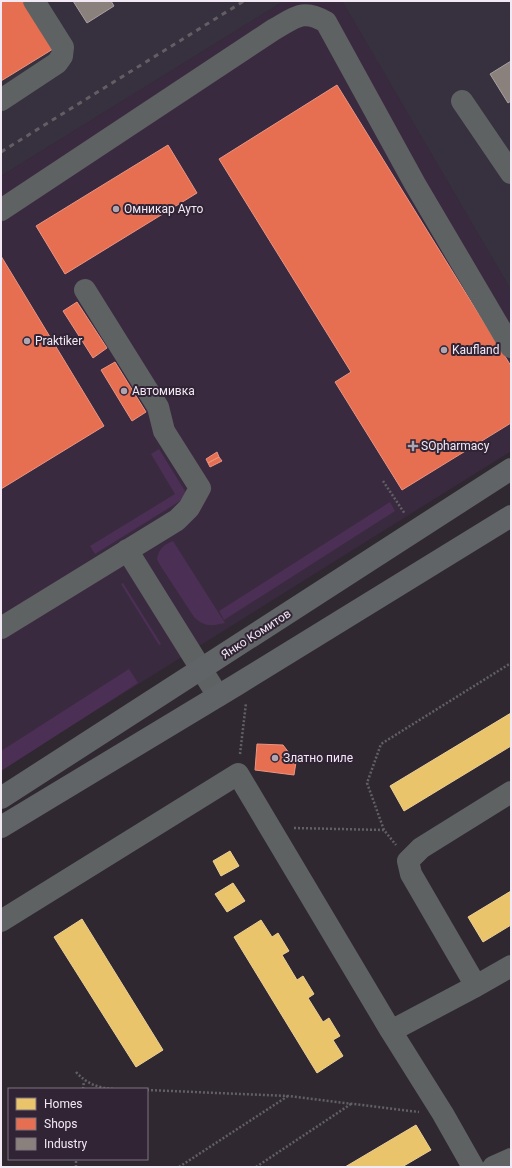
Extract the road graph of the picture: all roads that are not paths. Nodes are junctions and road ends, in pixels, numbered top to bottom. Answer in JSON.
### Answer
{"nodes":[{"id":1,"x":34,"y":1,"type":"edge"},
{"id":2,"x":320,"y":8,"type":"edge"},
{"id":3,"x":1,"y":100,"type":"edge"},
{"id":4,"x":462,"y":101,"type":"dead end"},
{"id":5,"x":511,"y":173,"type":"edge"},
{"id":6,"x":1,"y":210,"type":"edge"},
{"id":7,"x":85,"y":290,"type":"dead end"},
{"id":8,"x":511,"y":347,"type":"edge"},
{"id":9,"x":511,"y":469,"type":"edge"},
{"id":10,"x":511,"y":516,"type":"edge"},
{"id":11,"x":127,"y":550,"type":"junction"},
{"id":12,"x":1,"y":628,"type":"edge"},
{"id":13,"x":202,"y":670,"type":"junction"},
{"id":14,"x":218,"y":696,"type":"junction"},
{"id":15,"x":511,"y":792,"type":"edge"},
{"id":16,"x":1,"y":798,"type":"edge"},
{"id":17,"x":1,"y":827,"type":"edge"},
{"id":18,"x":1,"y":921,"type":"edge"},
{"id":19,"x":511,"y":966,"type":"edge"},
{"id":20,"x":476,"y":986,"type":"junction"},
{"id":21,"x":391,"y":1031,"type":"junction"},
{"id":22,"x":511,"y":1159,"type":"edge"},
{"id":23,"x":473,"y":1167,"type":"edge"},
{"id":24,"x":493,"y":1167,"type":"edge"}],
"edges":[{"from":1,"to":3,"type":"street"},
{"from":2,"to":6,"type":"street"},
{"from":2,"to":8,"type":"street"},
{"from":4,"to":5,"type":"street"},
{"from":7,"to":11,"type":"street"},
{"from":9,"to":13,"type":"main road","name":"Янко Комитов"},
{"from":10,"to":14,"type":"main road"},
{"from":11,"to":12,"type":"street"},
{"from":11,"to":13,"type":"street"},
{"from":13,"to":14,"type":"street"},
{"from":13,"to":16,"type":"main road","name":"Янко Комитов"},
{"from":14,"to":17,"type":"main road"},
{"from":15,"to":20,"type":"street"},
{"from":18,"to":21,"type":"street"},
{"from":19,"to":20,"type":"street"},
{"from":20,"to":21,"type":"street"},
{"from":21,"to":23,"type":"street"},
{"from":22,"to":24,"type":"street"}]}
